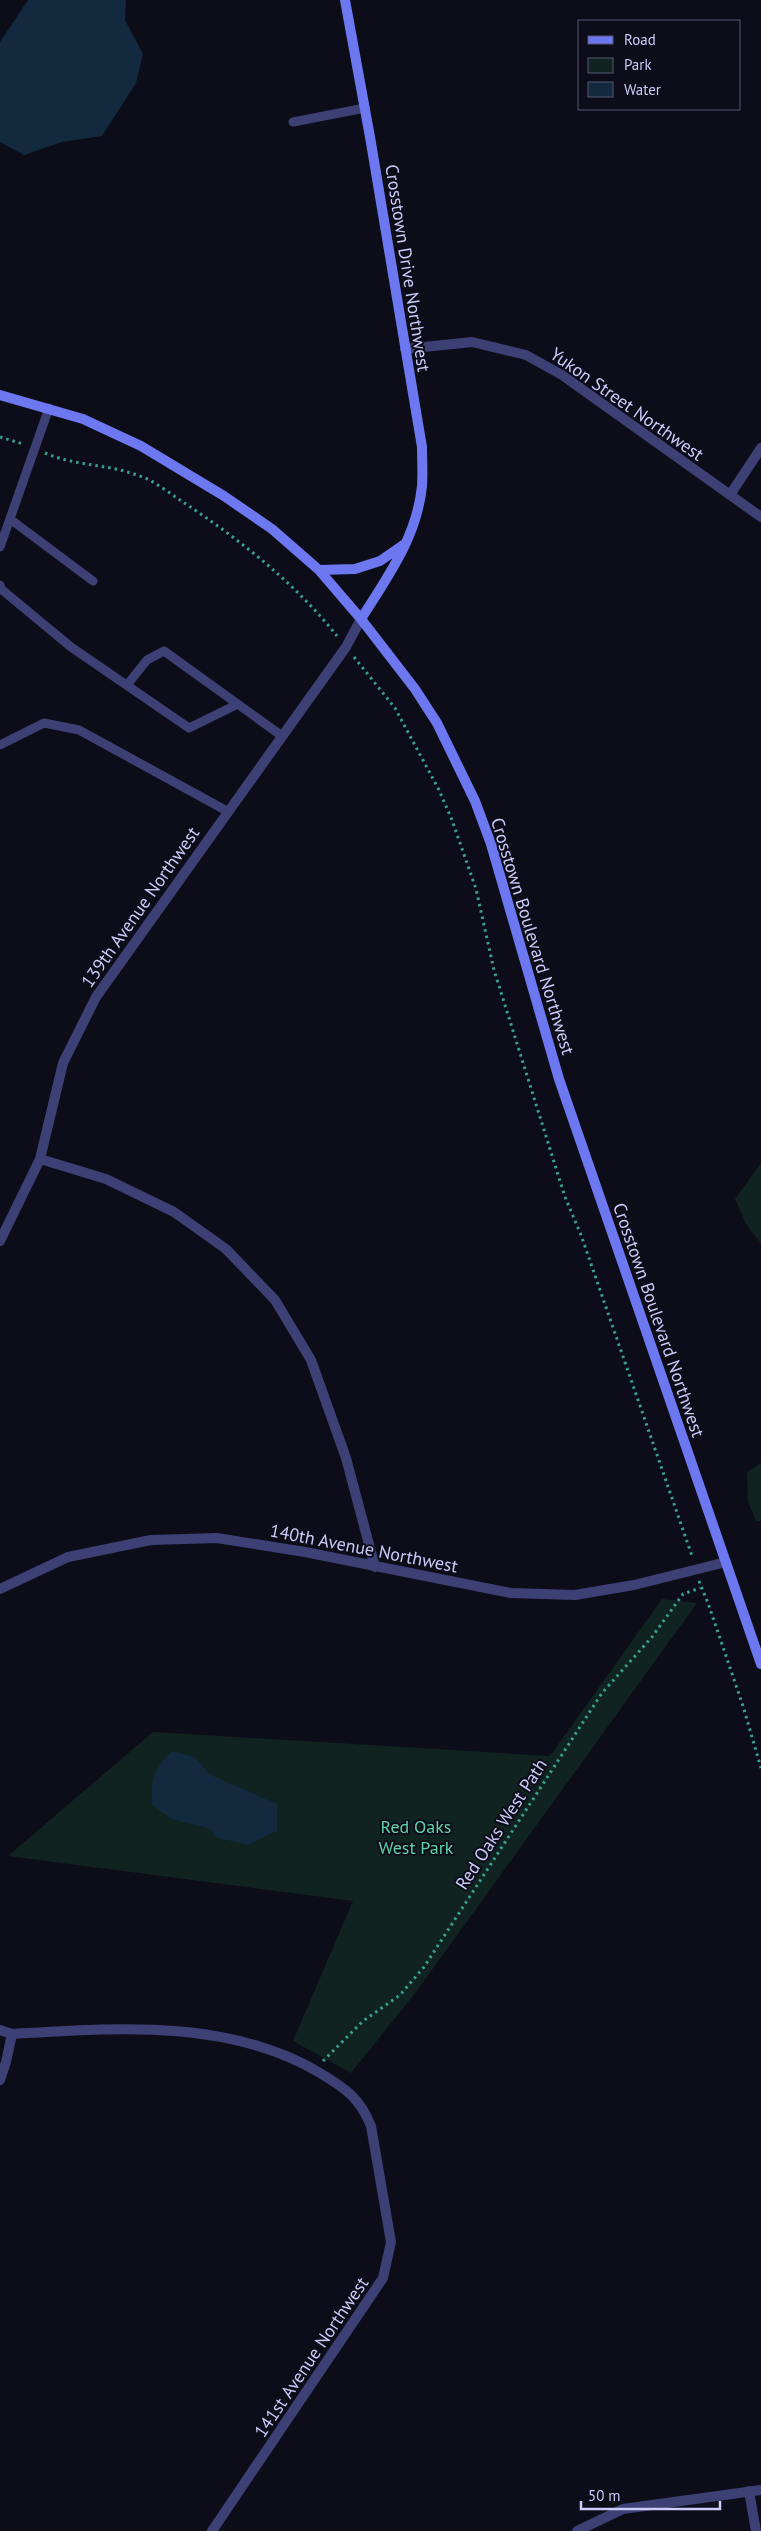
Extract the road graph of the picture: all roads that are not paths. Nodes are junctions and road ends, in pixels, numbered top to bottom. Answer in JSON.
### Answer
{"nodes":[{"id":1,"x":345,"y":0,"type":"edge"},
{"id":2,"x":365,"y":108,"type":"junction"},
{"id":3,"x":293,"y":122,"type":"dead end"},
{"id":4,"x":405,"y":349,"type":"junction"},
{"id":5,"x":0,"y":395,"type":"edge"},
{"id":6,"x":49,"y":408,"type":"junction"},
{"id":7,"x":761,"y":448,"type":"edge"},
{"id":8,"x":730,"y":495,"type":"junction"},
{"id":9,"x":761,"y":517,"type":"edge"},
{"id":10,"x":10,"y":519,"type":"junction"},
{"id":11,"x":408,"y":540,"type":"junction"},
{"id":12,"x":0,"y":547,"type":"edge"},
{"id":13,"x":319,"y":570,"type":"junction"},
{"id":14,"x":92,"y":581,"type":"dead end"},
{"id":15,"x":0,"y":585,"type":"edge"},
{"id":16,"x":361,"y":619,"type":"junction"},
{"id":17,"x":128,"y":685,"type":"junction"},
{"id":18,"x":238,"y":704,"type":"junction"},
{"id":19,"x":282,"y":736,"type":"junction"},
{"id":20,"x":0,"y":745,"type":"edge"},
{"id":21,"x":227,"y":811,"type":"junction"},
{"id":22,"x":40,"y":1159,"type":"junction"},
{"id":23,"x":0,"y":1241,"type":"edge"},
{"id":24,"x":726,"y":1562,"type":"junction"},
{"id":25,"x":375,"y":1567,"type":"junction"},
{"id":26,"x":0,"y":1589,"type":"edge"},
{"id":27,"x":761,"y":1664,"type":"edge"},
{"id":28,"x":0,"y":2030,"type":"edge"},
{"id":29,"x":12,"y":2034,"type":"junction"},
{"id":30,"x":0,"y":2080,"type":"edge"},
{"id":31,"x":761,"y":2490,"type":"edge"},
{"id":32,"x":749,"y":2492,"type":"junction"},
{"id":33,"x":212,"y":2531,"type":"edge"},
{"id":34,"x":577,"y":2531,"type":"edge"},
{"id":35,"x":756,"y":2531,"type":"edge"}],
"edges":[{"from":1,"to":2,"type":"street","name":"Crosstown Drive Northwest"},
{"from":2,"to":3,"type":"lane"},
{"from":2,"to":4,"type":"street","name":"Crosstown Drive Northwest"},
{"from":4,"to":8,"type":"street","name":"Yukon Street Northwest"},
{"from":4,"to":11,"type":"street","name":"Crosstown Drive Northwest"},
{"from":5,"to":6,"type":"street","name":"Crosstown Boulevard Northwest"},
{"from":6,"to":10,"type":"lane"},
{"from":6,"to":13,"type":"street","name":"Crosstown Boulevard Northwest"},
{"from":7,"to":8,"type":"street"},
{"from":8,"to":9,"type":"street","name":"Yukon Street Northwest"},
{"from":10,"to":12,"type":"lane"},
{"from":10,"to":14,"type":"lane"},
{"from":11,"to":13,"type":"street"},
{"from":11,"to":16,"type":"street","name":"Crosstown Drive Northwest"},
{"from":13,"to":16,"type":"street","name":"Crosstown Boulevard Northwest"},
{"from":15,"to":17,"type":"lane"},
{"from":16,"to":19,"type":"street","name":"139th Avenue Northwest"},
{"from":16,"to":24,"type":"street","name":"Crosstown Boulevard Northwest"},
{"from":17,"to":18,"type":"lane"},
{"from":17,"to":18,"type":"lane"},
{"from":18,"to":19,"type":"lane"},
{"from":19,"to":21,"type":"street","name":"139th Avenue Northwest"},
{"from":20,"to":21,"type":"lane"},
{"from":21,"to":22,"type":"street","name":"139th Avenue Northwest"},
{"from":22,"to":23,"type":"street","name":"139th Avenue Northwest"},
{"from":22,"to":25,"type":"street"},
{"from":24,"to":25,"type":"street","name":"140th Avenue Northwest"},
{"from":24,"to":27,"type":"street","name":"Crosstown Boulevard Northwest"},
{"from":25,"to":26,"type":"street","name":"140th Avenue Northwest"},
{"from":28,"to":29,"type":"street","name":"141st Avenue Northwest"},
{"from":29,"to":30,"type":"street"},
{"from":29,"to":33,"type":"street","name":"141st Avenue Northwest"},
{"from":31,"to":32,"type":"street"},
{"from":32,"to":34,"type":"street"},
{"from":32,"to":35,"type":"street"}]}
